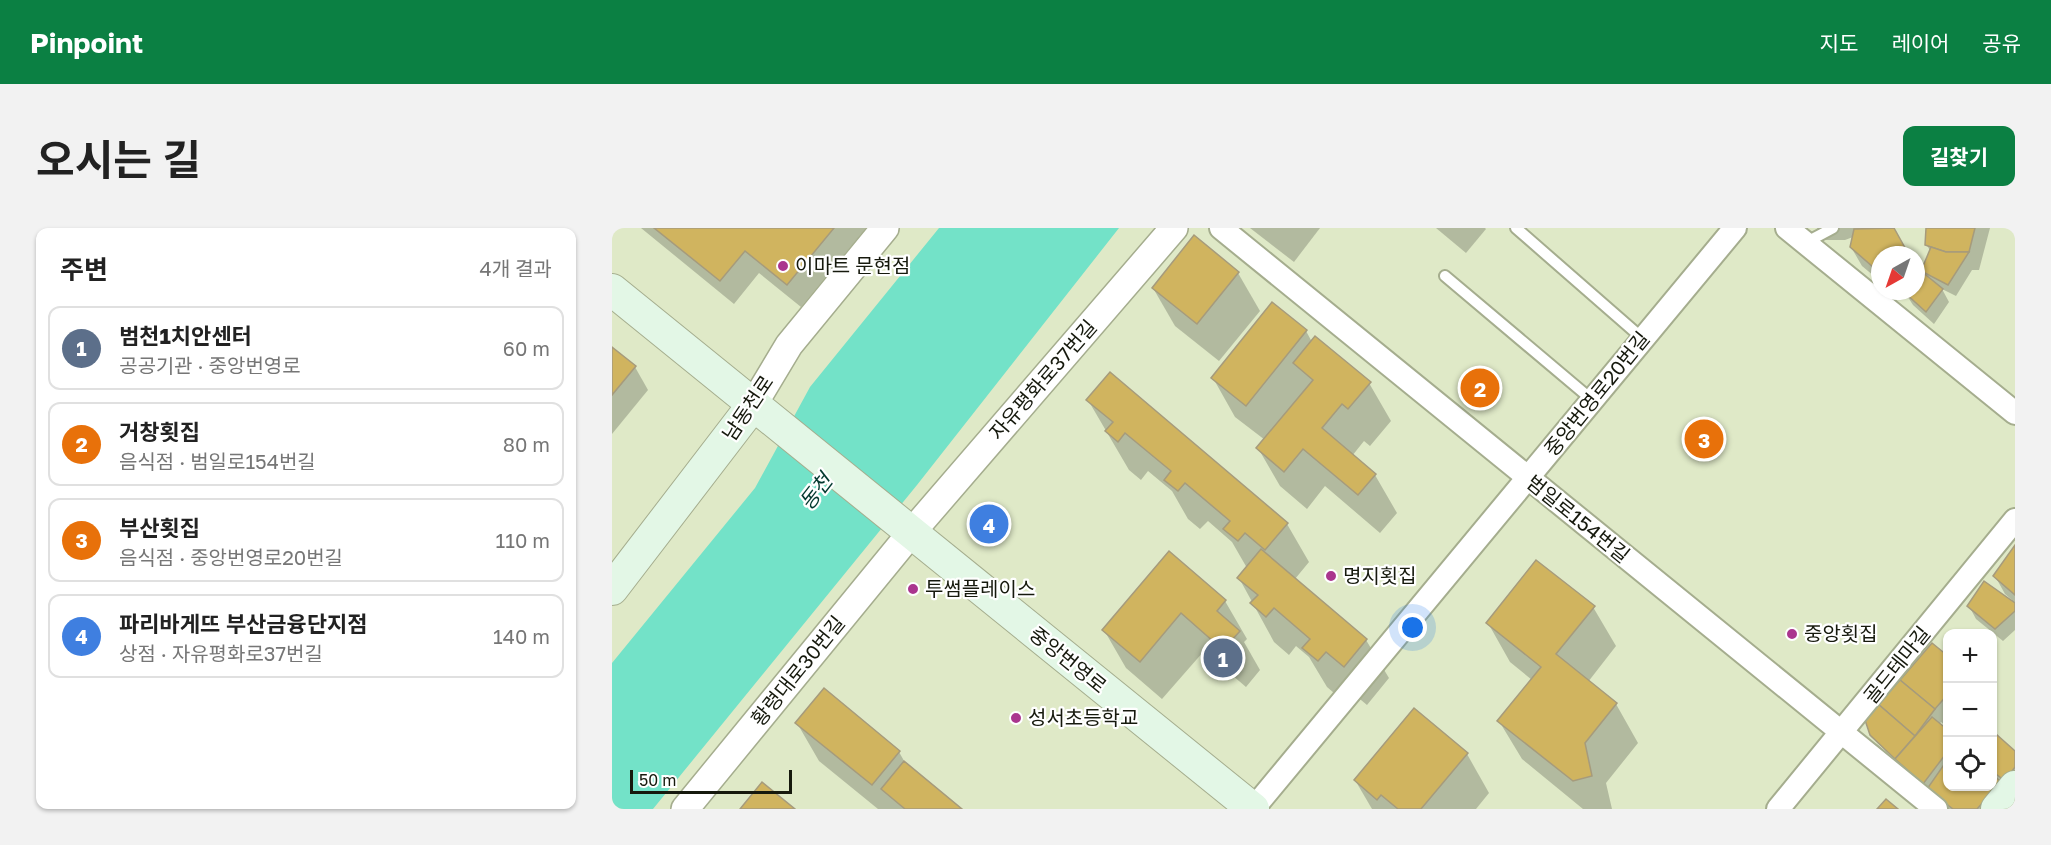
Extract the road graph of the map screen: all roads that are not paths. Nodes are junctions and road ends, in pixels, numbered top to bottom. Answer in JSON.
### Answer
{"nodes":[{"id":1,"x":885,"y":228,"type":"edge"},
{"id":2,"x":1174,"y":228,"type":"edge"},
{"id":3,"x":1221,"y":228,"type":"edge"},
{"id":4,"x":1516,"y":228,"type":"edge"},
{"id":5,"x":1735,"y":228,"type":"edge"},
{"id":6,"x":1786,"y":228,"type":"edge"},
{"id":7,"x":1833,"y":228,"type":"edge"},
{"id":8,"x":1805,"y":243,"type":"junction"},
{"id":9,"x":1445,"y":276,"type":"dead end"},
{"id":10,"x":612,"y":290,"type":"edge"},
{"id":11,"x":1642,"y":338,"type":"junction"},
{"id":12,"x":1591,"y":399,"type":"junction"},
{"id":13,"x":762,"y":412,"type":"junction"},
{"id":14,"x":2015,"y":413,"type":"edge"},
{"id":15,"x":1529,"y":478,"type":"junction"},
{"id":16,"x":2015,"y":520,"type":"edge"},
{"id":17,"x":911,"y":533,"type":"junction"},
{"id":18,"x":612,"y":589,"type":"edge"},
{"id":19,"x":1842,"y":732,"type":"junction"},
{"id":20,"x":2015,"y":788,"type":"edge"},
{"id":21,"x":685,"y":809,"type":"edge"},
{"id":22,"x":1253,"y":809,"type":"edge"},
{"id":23,"x":1778,"y":809,"type":"edge"},
{"id":24,"x":1936,"y":809,"type":"edge"},
{"id":25,"x":1997,"y":809,"type":"edge"}],
"edges":[{"from":1,"to":13,"type":"street","name":"남동천로"},
{"from":2,"to":17,"type":"street","name":"자유평화로37번길"},
{"from":3,"to":15,"type":"street","name":"범일로154번길"},
{"from":4,"to":11,"type":"lane"},
{"from":5,"to":11,"type":"street","name":"중앙번영로20번길"},
{"from":6,"to":8,"type":"street"},
{"from":7,"to":8,"type":"lane"},
{"from":8,"to":14,"type":"street"},
{"from":9,"to":12,"type":"lane"},
{"from":10,"to":13,"type":"main road","name":"중앙번영로"},
{"from":11,"to":12,"type":"street","name":"중앙번영로20번길"},
{"from":12,"to":15,"type":"street","name":"중앙번영로20번길"},
{"from":13,"to":17,"type":"main road","name":"중앙번영로"},
{"from":13,"to":18,"type":"main road","name":"남동천로"},
{"from":15,"to":19,"type":"street","name":"범일로154번길"},
{"from":15,"to":22,"type":"street","name":"중앙번영로20번길"},
{"from":16,"to":19,"type":"street","name":"골드테마길"},
{"from":17,"to":21,"type":"street","name":"황령대로30번길"},
{"from":17,"to":22,"type":"main road","name":"중앙번영로"},
{"from":19,"to":23,"type":"street","name":"골드테마길"},
{"from":19,"to":24,"type":"street","name":"범일로154번길"},
{"from":20,"to":25,"type":"main road"}]}
